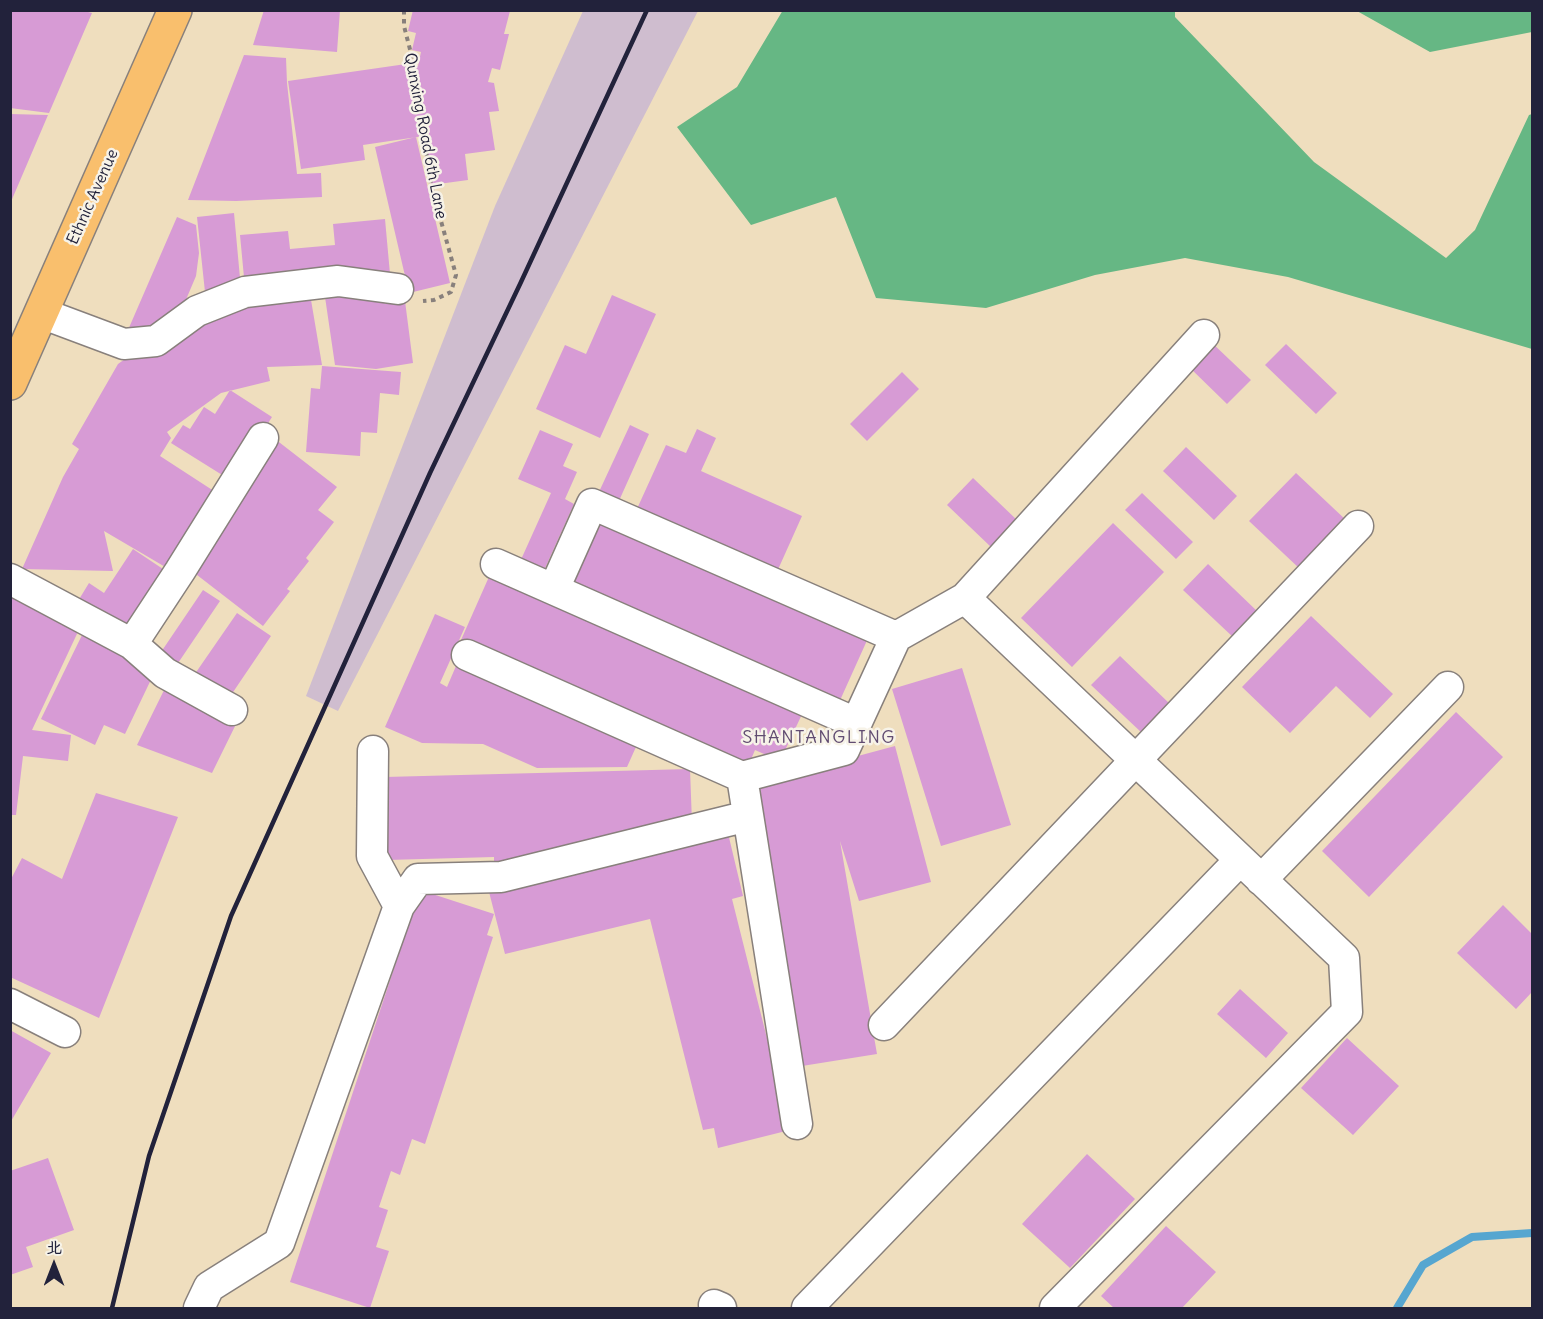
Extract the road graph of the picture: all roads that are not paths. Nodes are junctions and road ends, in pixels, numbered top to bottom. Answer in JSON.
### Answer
{"nodes":[{"id":1,"x":175,"y":10,"type":"edge"},
{"id":2,"x":398,"y":289,"type":"road end"},
{"id":3,"x":41,"y":313,"type":"junction"},
{"id":4,"x":1204,"y":335,"type":"dead end"},
{"id":5,"x":10,"y":383,"type":"edge"},
{"id":6,"x":263,"y":438,"type":"dead end"},
{"id":7,"x":1358,"y":526,"type":"dead end"},
{"id":8,"x":495,"y":564,"type":"dead end"},
{"id":9,"x":10,"y":579,"type":"edge"},
{"id":10,"x":554,"y":589,"type":"junction"},
{"id":11,"x":965,"y":598,"type":"junction"},
{"id":12,"x":896,"y":637,"type":"junction"},
{"id":13,"x":132,"y":644,"type":"junction"},
{"id":14,"x":467,"y":655,"type":"dead end"},
{"id":15,"x":1448,"y":687,"type":"dead end"},
{"id":16,"x":232,"y":710,"type":"dead end"},
{"id":17,"x":855,"y":723,"type":"junction"},
{"id":18,"x":373,"y":751,"type":"dead end"},
{"id":19,"x":1135,"y":760,"type":"junction"},
{"id":20,"x":742,"y":777,"type":"junction"},
{"id":21,"x":748,"y":816,"type":"junction"},
{"id":22,"x":1240,"y":860,"type":"junction"},
{"id":23,"x":1261,"y":880,"type":"junction"},
{"id":24,"x":399,"y":906,"type":"junction"},
{"id":25,"x":10,"y":1004,"type":"edge"},
{"id":26,"x":884,"y":1024,"type":"dead end"},
{"id":27,"x":65,"y":1032,"type":"dead end"},
{"id":28,"x":798,"y":1124,"type":"dead end"},
{"id":29,"x":199,"y":1308,"type":"edge"},
{"id":30,"x":807,"y":1308,"type":"edge"},
{"id":31,"x":1055,"y":1308,"type":"edge"}],
"edges":[{"from":1,"to":3,"type":"main road","name":"Ethnic Avenue"},
{"from":2,"to":3,"type":"street"},
{"from":3,"to":5,"type":"main road","name":"Ethnic Avenue"},
{"from":4,"to":11,"type":"street"},
{"from":6,"to":13,"type":"street"},
{"from":7,"to":19,"type":"street"},
{"from":8,"to":10,"type":"street"},
{"from":9,"to":13,"type":"street"},
{"from":10,"to":12,"type":"street"},
{"from":10,"to":17,"type":"street"},
{"from":11,"to":12,"type":"street"},
{"from":11,"to":19,"type":"street"},
{"from":12,"to":17,"type":"street"},
{"from":13,"to":16,"type":"street"},
{"from":14,"to":20,"type":"street"},
{"from":15,"to":23,"type":"street"},
{"from":17,"to":20,"type":"street"},
{"from":18,"to":24,"type":"street"},
{"from":19,"to":22,"type":"street"},
{"from":19,"to":26,"type":"street"},
{"from":20,"to":21,"type":"street"},
{"from":21,"to":24,"type":"street"},
{"from":21,"to":28,"type":"street"},
{"from":22,"to":23,"type":"street"},
{"from":22,"to":30,"type":"street"},
{"from":23,"to":31,"type":"street"},
{"from":24,"to":29,"type":"street"},
{"from":25,"to":27,"type":"street"}]}
